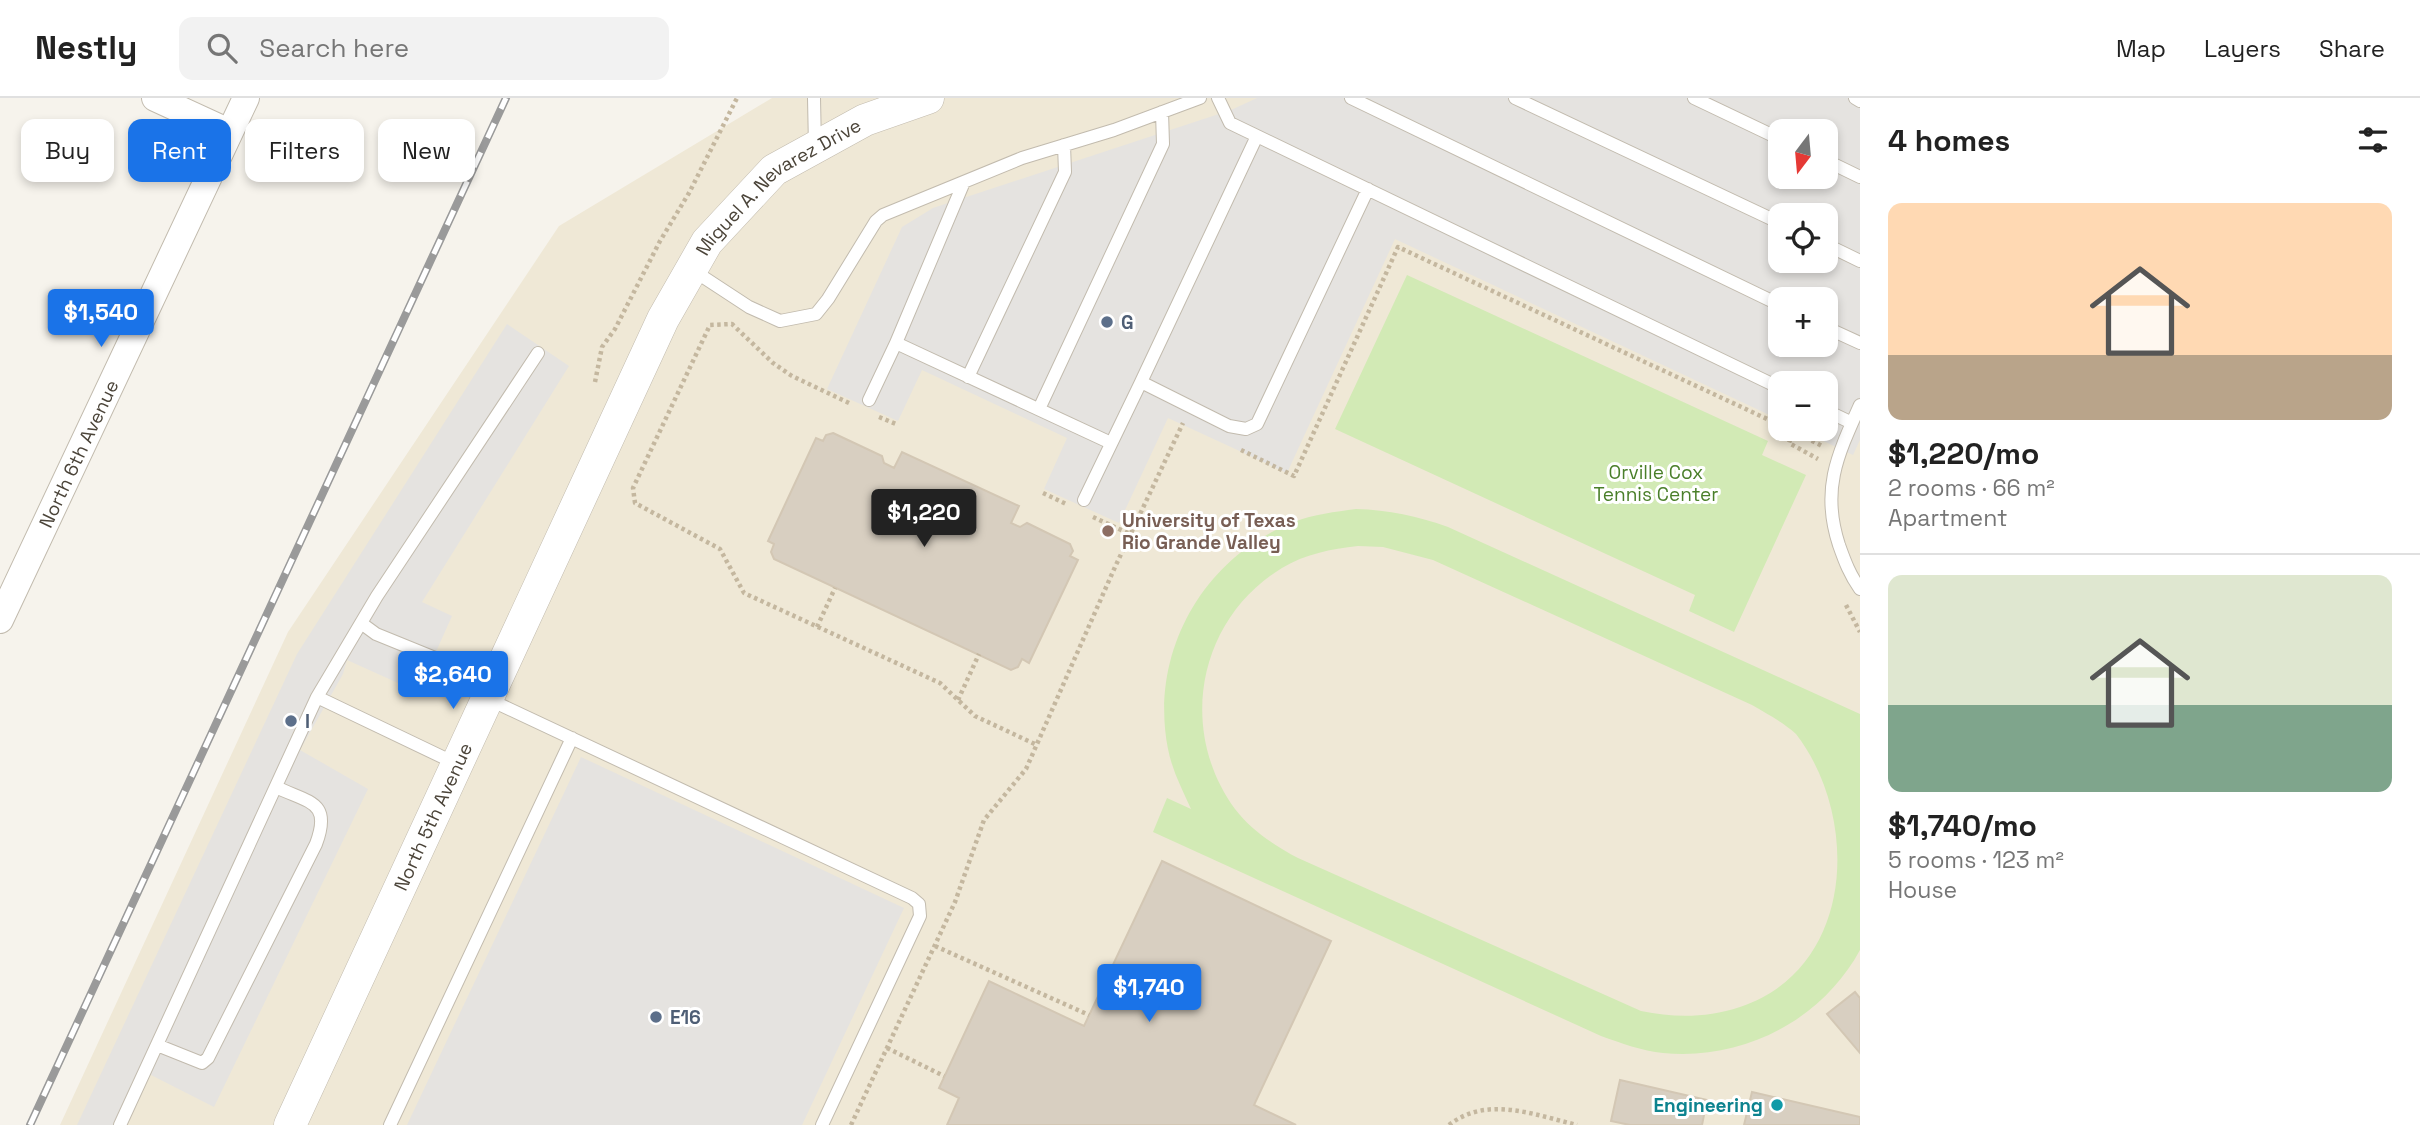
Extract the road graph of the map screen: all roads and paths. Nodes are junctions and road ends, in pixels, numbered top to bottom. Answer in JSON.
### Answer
{"nodes":[{"id":1,"x":155,"y":98,"type":"edge"},
{"id":2,"x":246,"y":98,"type":"edge"},
{"id":3,"x":737,"y":98,"type":"edge"},
{"id":4,"x":814,"y":98,"type":"edge"},
{"id":5,"x":928,"y":98,"type":"edge"},
{"id":6,"x":1200,"y":98,"type":"edge"},
{"id":7,"x":1218,"y":98,"type":"edge"},
{"id":8,"x":1352,"y":98,"type":"edge"},
{"id":9,"x":1515,"y":98,"type":"edge"},
{"id":10,"x":1694,"y":98,"type":"edge"},
{"id":11,"x":1855,"y":98,"type":"edge"},
{"id":12,"x":1860,"y":101,"type":"edge"},
{"id":13,"x":1162,"y":112,"type":"junction"},
{"id":14,"x":201,"y":119,"type":"edge"},
{"id":15,"x":231,"y":128,"type":"edge"},
{"id":16,"x":1768,"y":133,"type":"edge"},
{"id":17,"x":1257,"y":136,"type":"junction"},
{"id":18,"x":1064,"y":145,"type":"junction"},
{"id":19,"x":815,"y":147,"type":"junction"},
{"id":20,"x":1838,"y":166,"type":"edge"},
{"id":21,"x":1860,"y":177,"type":"edge"},
{"id":22,"x":206,"y":182,"type":"edge"},
{"id":23,"x":964,"y":182,"type":"junction"},
{"id":24,"x":1368,"y":189,"type":"junction"},
{"id":25,"x":1768,"y":217,"type":"edge"},
{"id":26,"x":1838,"y":250,"type":"edge"},
{"id":27,"x":1860,"y":261,"type":"edge"},
{"id":28,"x":691,"y":269,"type":"junction"},
{"id":29,"x":1768,"y":299,"type":"edge"},
{"id":30,"x":663,"y":318,"type":"joint"},
{"id":31,"x":1838,"y":333,"type":"edge"},
{"id":32,"x":896,"y":343,"type":"junction"},
{"id":33,"x":1860,"y":344,"type":"edge"},
{"id":34,"x":538,"y":353,"type":"dead end"},
{"id":35,"x":968,"y":377,"type":"junction"},
{"id":36,"x":595,"y":382,"type":"dead end"},
{"id":37,"x":1141,"y":382,"type":"junction"},
{"id":38,"x":1768,"y":382,"type":"edge"},
{"id":39,"x":865,"y":404,"type":"joint"},
{"id":40,"x":1860,"y":405,"type":"edge"},
{"id":41,"x":1039,"y":409,"type":"junction"},
{"id":42,"x":873,"y":414,"type":"dead end"},
{"id":43,"x":1838,"y":416,"type":"edge"},
{"id":44,"x":1768,"y":419,"type":"edge"},
{"id":45,"x":1852,"y":423,"type":"junction"},
{"id":46,"x":896,"y":424,"type":"dead end"},
{"id":47,"x":1196,"y":428,"type":"dead end"},
{"id":48,"x":1789,"y":441,"type":"edge"},
{"id":49,"x":1812,"y":441,"type":"edge"},
{"id":50,"x":1111,"y":443,"type":"junction"},
{"id":51,"x":1233,"y":446,"type":"dead end"},
{"id":52,"x":1822,"y":446,"type":"dead end"},
{"id":53,"x":1816,"y":457,"type":"dead end"},
{"id":54,"x":1084,"y":500,"type":"dead end"},
{"id":55,"x":835,"y":588,"type":"dead end"},
{"id":56,"x":1860,"y":589,"type":"edge"},
{"id":57,"x":0,"y":620,"type":"edge"},
{"id":58,"x":361,"y":623,"type":"junction"},
{"id":59,"x":817,"y":627,"type":"junction"},
{"id":60,"x":979,"y":654,"type":"dead end"},
{"id":61,"x":440,"y":660,"type":"dead end"},
{"id":62,"x":317,"y":697,"type":"junction"},
{"id":63,"x":487,"y":698,"type":"junction"},
{"id":64,"x":958,"y":700,"type":"junction"},
{"id":65,"x":572,"y":738,"type":"junction"},
{"id":66,"x":1037,"y":745,"type":"junction"},
{"id":67,"x":457,"y":764,"type":"junction"},
{"id":68,"x":276,"y":787,"type":"junction"},
{"id":69,"x":934,"y":946,"type":"junction"},
{"id":70,"x":1089,"y":1015,"type":"dead end"},
{"id":71,"x":157,"y":1045,"type":"junction"},
{"id":72,"x":887,"y":1048,"type":"junction"},
{"id":73,"x":944,"y":1076,"type":"dead end"},
{"id":74,"x":120,"y":1125,"type":"edge"},
{"id":75,"x":290,"y":1125,"type":"edge"},
{"id":76,"x":390,"y":1125,"type":"edge"},
{"id":77,"x":822,"y":1125,"type":"edge"},
{"id":78,"x":851,"y":1125,"type":"edge"},
{"id":79,"x":1449,"y":1125,"type":"edge"},
{"id":80,"x":1577,"y":1125,"type":"edge"}],
"edges":[{"from":1,"to":14,"type":"street"},
{"from":2,"to":15,"type":"street","name":"North 6th Avenue"},
{"from":3,"to":36,"type":"path"},
{"from":4,"to":19,"type":"lane"},
{"from":5,"to":19,"type":"street","name":"Miguel A. Nevarez Drive"},
{"from":6,"to":13,"type":"lane"},
{"from":7,"to":17,"type":"lane"},
{"from":8,"to":29,"type":"lane"},
{"from":9,"to":25,"type":"lane"},
{"from":10,"to":16,"type":"lane"},
{"from":11,"to":12,"type":"lane"},
{"from":13,"to":18,"type":"lane"},
{"from":13,"to":41,"type":"lane"},
{"from":17,"to":24,"type":"lane"},
{"from":17,"to":37,"type":"lane"},
{"from":18,"to":23,"type":"lane"},
{"from":18,"to":35,"type":"lane"},
{"from":19,"to":28,"type":"street","name":"Miguel A. Nevarez Drive"},
{"from":20,"to":21,"type":"lane"},
{"from":22,"to":57,"type":"street","name":"North 6th Avenue"},
{"from":23,"to":28,"type":"lane"},
{"from":23,"to":32,"type":"lane"},
{"from":24,"to":37,"type":"lane"},
{"from":24,"to":38,"type":"lane"},
{"from":26,"to":27,"type":"lane"},
{"from":28,"to":30,"type":"street","name":"Miguel A. Nevarez Drive"},
{"from":30,"to":63,"type":"street","name":"North 5th Avenue"},
{"from":31,"to":33,"type":"lane"},
{"from":32,"to":35,"type":"lane"},
{"from":32,"to":39,"type":"lane"},
{"from":34,"to":58,"type":"lane"},
{"from":35,"to":41,"type":"lane"},
{"from":37,"to":50,"type":"lane"},
{"from":39,"to":59,"type":"path"},
{"from":40,"to":45,"type":"lane"},
{"from":41,"to":50,"type":"lane"},
{"from":42,"to":46,"type":"path"},
{"from":43,"to":45,"type":"lane"},
{"from":44,"to":51,"type":"path"},
{"from":45,"to":56,"type":"lane"},
{"from":47,"to":66,"type":"path"},
{"from":48,"to":53,"type":"path"},
{"from":49,"to":52,"type":"path"},
{"from":50,"to":54,"type":"lane"},
{"from":55,"to":59,"type":"path"},
{"from":58,"to":61,"type":"lane"},
{"from":58,"to":62,"type":"lane"},
{"from":59,"to":64,"type":"path"},
{"from":60,"to":64,"type":"path"},
{"from":62,"to":67,"type":"lane"},
{"from":62,"to":68,"type":"lane"},
{"from":63,"to":65,"type":"lane"},
{"from":63,"to":67,"type":"street","name":"North 5th Avenue"},
{"from":64,"to":66,"type":"path"},
{"from":65,"to":76,"type":"lane"},
{"from":65,"to":77,"type":"lane"},
{"from":66,"to":69,"type":"path"},
{"from":67,"to":75,"type":"street","name":"North 5th Avenue"},
{"from":68,"to":71,"type":"lane"},
{"from":68,"to":71,"type":"lane"},
{"from":69,"to":70,"type":"path"},
{"from":69,"to":72,"type":"path"},
{"from":71,"to":74,"type":"lane"},
{"from":72,"to":73,"type":"path"},
{"from":72,"to":78,"type":"path"},
{"from":79,"to":80,"type":"path"}]}
